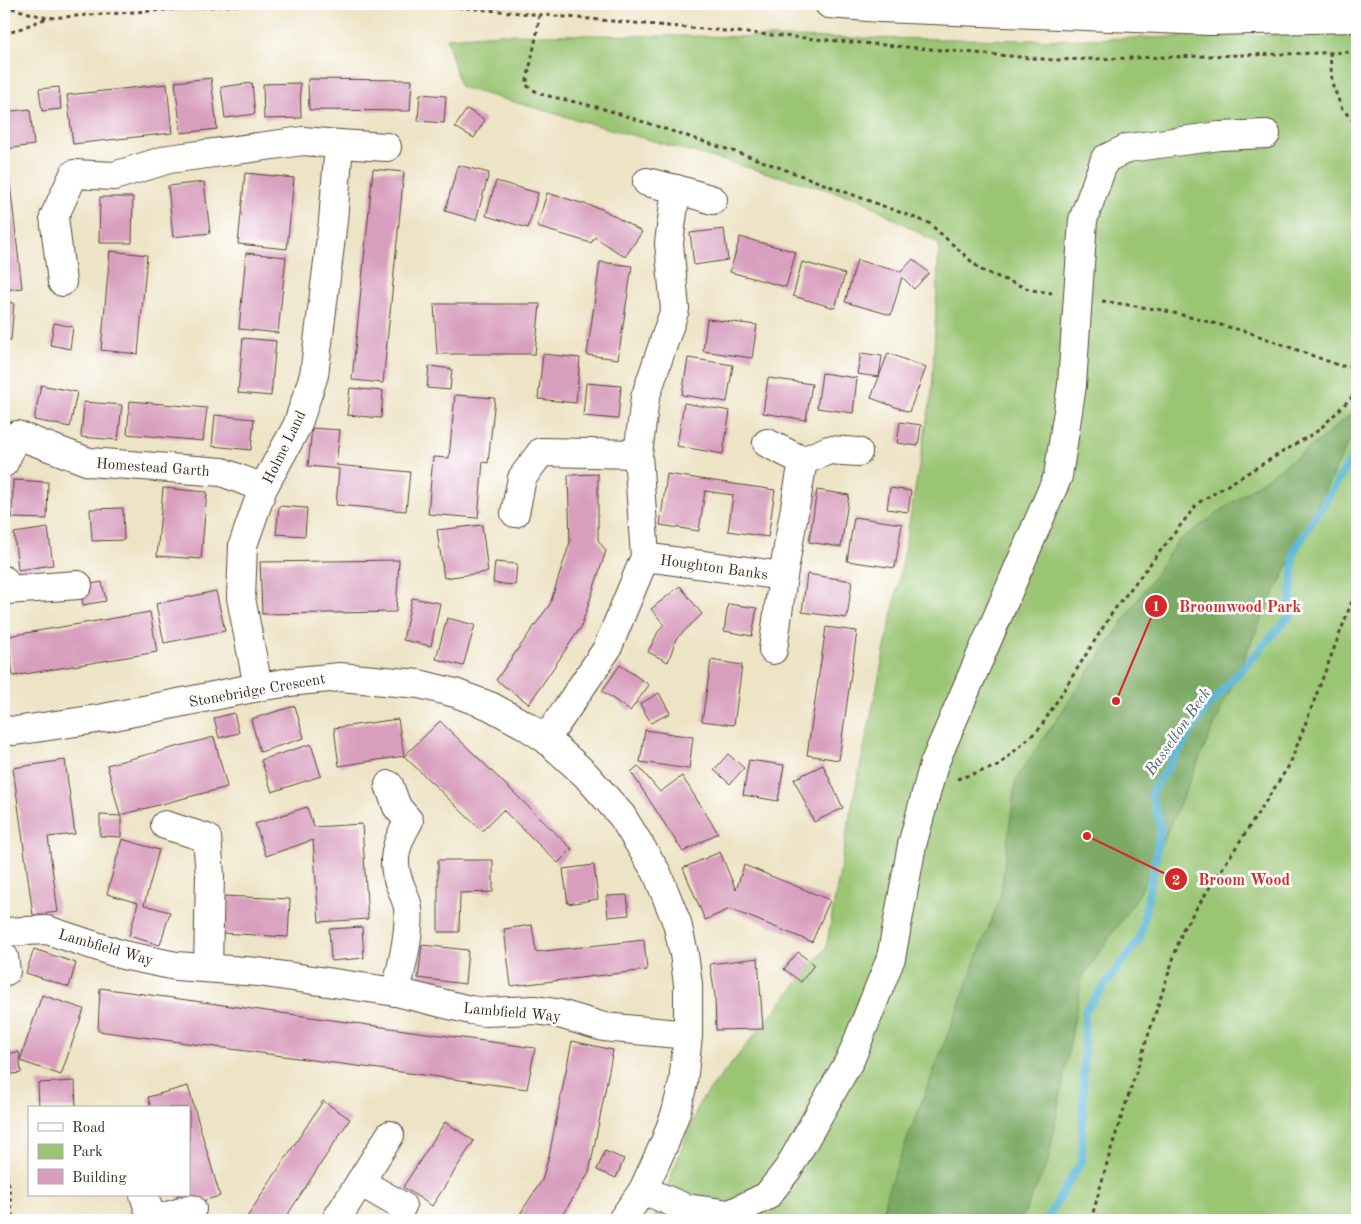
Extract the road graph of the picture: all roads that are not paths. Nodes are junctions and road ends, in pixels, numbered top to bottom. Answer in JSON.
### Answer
{"nodes":[{"id":1,"x":829,"y":4,"type":"edge"},
{"id":2,"x":1357,"y":18,"type":"edge"},
{"id":3,"x":1266,"y":134,"type":"dead end"},
{"id":4,"x":339,"y":144,"type":"junction"},
{"id":5,"x":387,"y":147,"type":"dead end"},
{"id":6,"x":647,"y":182,"type":"dead end"},
{"id":7,"x":676,"y":189,"type":"junction"},
{"id":8,"x":713,"y":200,"type":"dead end"},
{"id":9,"x":62,"y":282,"type":"dead end"},
{"id":10,"x":766,"y":443,"type":"dead end"},
{"id":11,"x":858,"y":452,"type":"dead end"},
{"id":12,"x":638,"y":454,"type":"junction"},
{"id":13,"x":802,"y":461,"type":"junction"},
{"id":14,"x":4,"y":463,"type":"edge"},
{"id":15,"x":264,"y":488,"type":"junction"},
{"id":16,"x":515,"y":513,"type":"dead end"},
{"id":17,"x":645,"y":558,"type":"junction"},
{"id":18,"x":783,"y":576,"type":"junction"},
{"id":19,"x":4,"y":580,"type":"edge"},
{"id":20,"x":78,"y":585,"type":"dead end"},
{"id":21,"x":773,"y":650,"type":"dead end"},
{"id":22,"x":258,"y":687,"type":"junction"},
{"id":23,"x":7,"y":734,"type":"edge"},
{"id":24,"x":546,"y":739,"type":"junction"},
{"id":25,"x":389,"y":785,"type":"dead end"},
{"id":26,"x":165,"y":825,"type":"dead end"},
{"id":27,"x":4,"y":932,"type":"edge"},
{"id":28,"x":208,"y":968,"type":"junction"},
{"id":29,"x":396,"y":992,"type":"junction"},
{"id":30,"x":688,"y":1036,"type":"junction"},
{"id":31,"x":390,"y":1136,"type":"dead end"},
{"id":32,"x":360,"y":1182,"type":"junction"},
{"id":33,"x":643,"y":1190,"type":"junction"},
{"id":34,"x":144,"y":1196,"type":"edge"},
{"id":35,"x":402,"y":1206,"type":"dead end"},
{"id":36,"x":192,"y":1209,"type":"dead end"},
{"id":37,"x":153,"y":1220,"type":"edge"},
{"id":38,"x":336,"y":1220,"type":"edge"},
{"id":39,"x":622,"y":1220,"type":"edge"}],
"edges":[{"from":1,"to":2,"type":"street"},
{"from":3,"to":33,"type":"street"},
{"from":4,"to":5,"type":"street"},
{"from":4,"to":9,"type":"street"},
{"from":4,"to":15,"type":"street","name":"Holme Land"},
{"from":6,"to":7,"type":"street"},
{"from":7,"to":8,"type":"street"},
{"from":7,"to":12,"type":"street","name":"Houghton Banks"},
{"from":10,"to":13,"type":"street"},
{"from":11,"to":13,"type":"street"},
{"from":12,"to":16,"type":"street"},
{"from":12,"to":17,"type":"street","name":"Houghton Banks"},
{"from":13,"to":18,"type":"street","name":"Houghton Banks"},
{"from":14,"to":15,"type":"street","name":"Homestead Garth"},
{"from":15,"to":22,"type":"street","name":"Holme Land"},
{"from":17,"to":18,"type":"street","name":"Houghton Banks"},
{"from":17,"to":24,"type":"street","name":"Houghton Banks"},
{"from":18,"to":21,"type":"street","name":"Houghton Banks"},
{"from":19,"to":20,"type":"street"},
{"from":22,"to":23,"type":"street","name":"Stonebridge Crescent"},
{"from":22,"to":24,"type":"street","name":"Stonebridge Crescent"},
{"from":24,"to":30,"type":"street","name":"Stonebridge Crescent"},
{"from":25,"to":29,"type":"street"},
{"from":26,"to":28,"type":"street"},
{"from":27,"to":28,"type":"street","name":"Lambfield Way"},
{"from":28,"to":29,"type":"street","name":"Lambfield Way"},
{"from":29,"to":30,"type":"street","name":"Lambfield Way"},
{"from":30,"to":33,"type":"street","name":"Stonebridge Crescent"},
{"from":31,"to":32,"type":"street"},
{"from":32,"to":35,"type":"street"},
{"from":32,"to":38,"type":"street"},
{"from":33,"to":39,"type":"street","name":"Stonebridge Crescent"},
{"from":34,"to":37,"type":"street"},
{"from":36,"to":37,"type":"street"}]}
